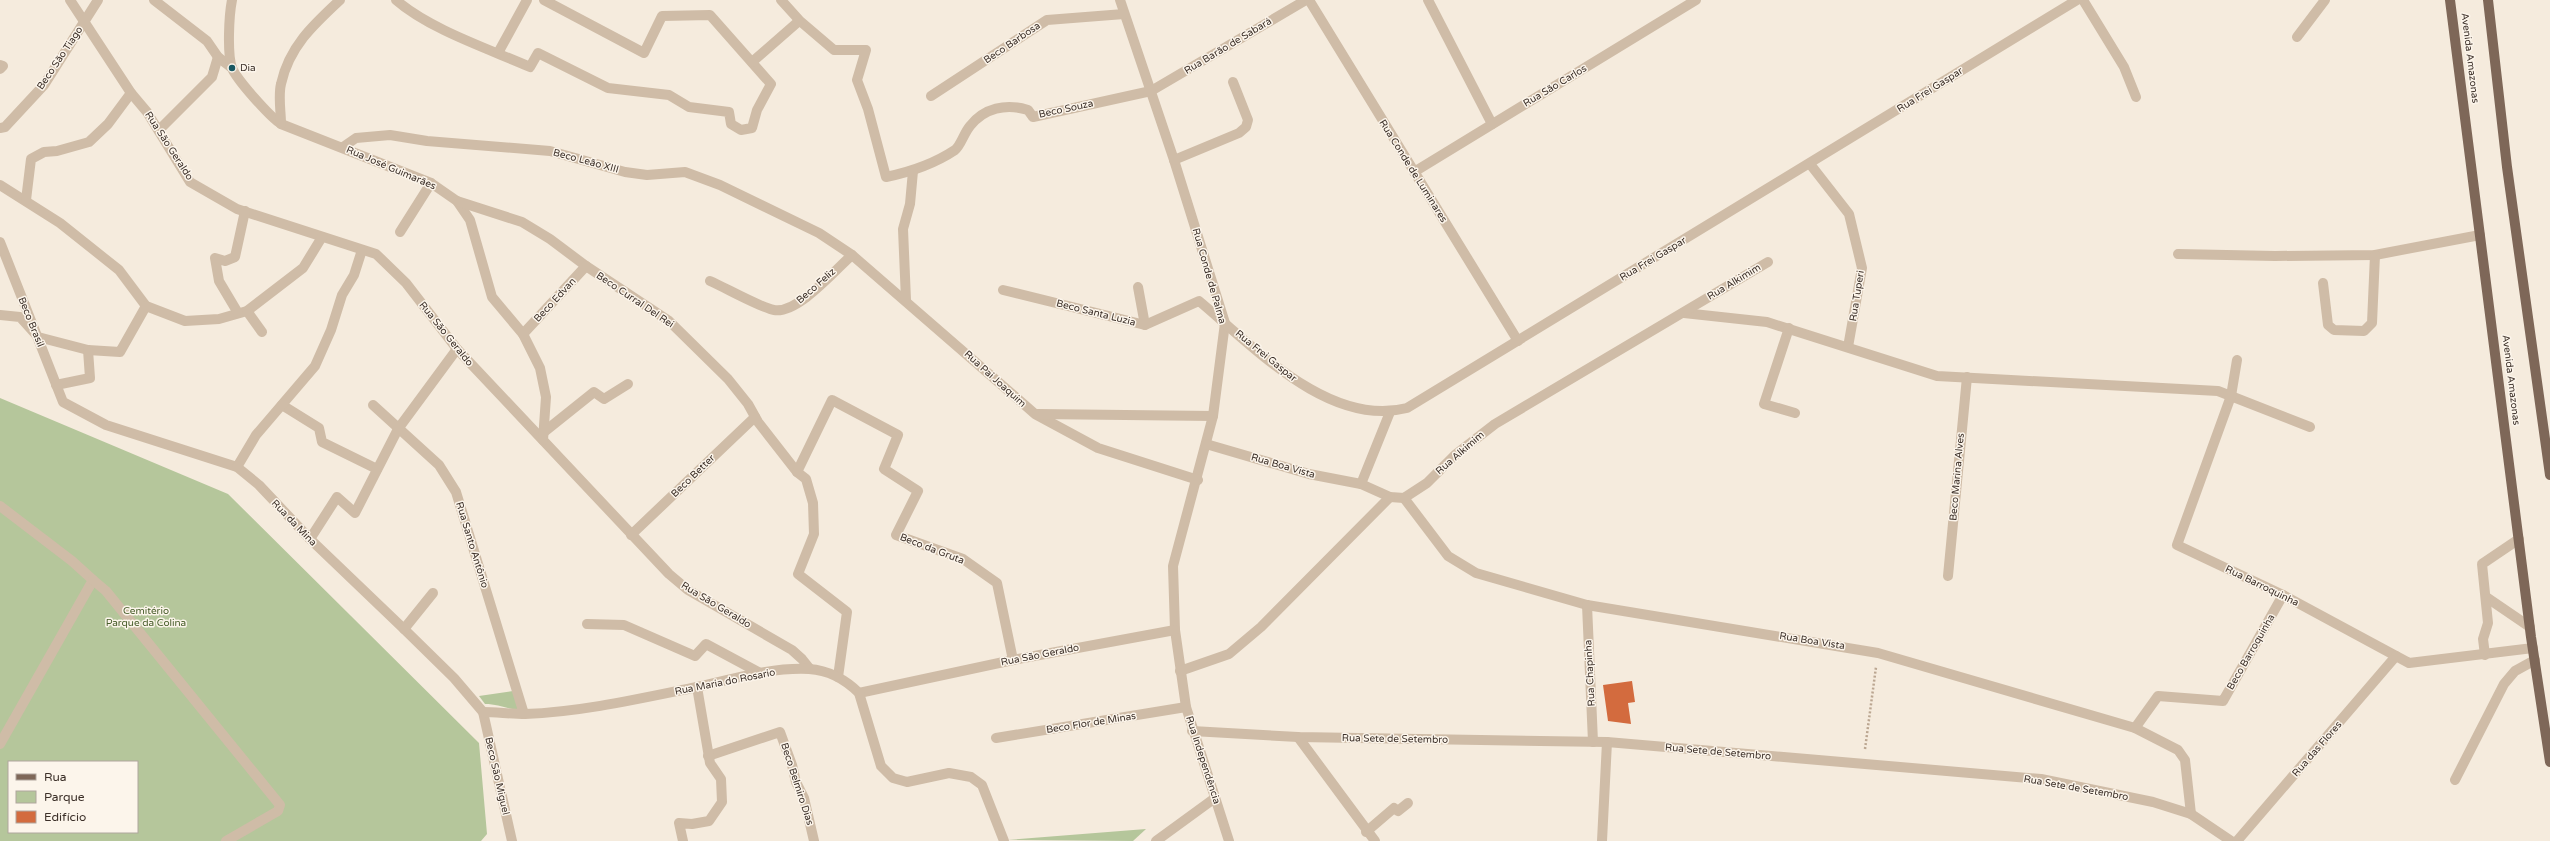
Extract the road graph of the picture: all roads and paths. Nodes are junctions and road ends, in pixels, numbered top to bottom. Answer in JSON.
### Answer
{"nodes":[{"id":1,"x":70,"y":0,"type":"edge"},
{"id":2,"x":98,"y":0,"type":"edge"},
{"id":3,"x":154,"y":0,"type":"edge"},
{"id":4,"x":232,"y":0,"type":"edge"},
{"id":5,"x":340,"y":0,"type":"edge"},
{"id":6,"x":396,"y":0,"type":"edge"},
{"id":7,"x":527,"y":0,"type":"edge"},
{"id":8,"x":544,"y":0,"type":"edge"},
{"id":9,"x":781,"y":0,"type":"edge"},
{"id":10,"x":1120,"y":0,"type":"edge"},
{"id":11,"x":1306,"y":0,"type":"edge"},
{"id":12,"x":1309,"y":0,"type":"edge"},
{"id":13,"x":1428,"y":0,"type":"edge"},
{"id":14,"x":1696,"y":0,"type":"edge"},
{"id":15,"x":2077,"y":0,"type":"edge"},
{"id":16,"x":2083,"y":0,"type":"edge"},
{"id":17,"x":2325,"y":0,"type":"edge"},
{"id":18,"x":2450,"y":0,"type":"edge"},
{"id":19,"x":2488,"y":0,"type":"edge"},
{"id":20,"x":1124,"y":14,"type":"junction"},
{"id":21,"x":799,"y":21,"type":"junction"},
{"id":22,"x":84,"y":22,"type":"junction"},
{"id":23,"x":2297,"y":37,"type":"dead end"},
{"id":24,"x":498,"y":53,"type":"junction"},
{"id":25,"x":218,"y":57,"type":"junction"},
{"id":26,"x":752,"y":62,"type":"junction"},
{"id":27,"x":0,"y":64,"type":"edge"},
{"id":28,"x":232,"y":68,"type":"junction"},
{"id":29,"x":0,"y":69,"type":"edge"},
{"id":30,"x":1233,"y":82,"type":"dead end"},
{"id":31,"x":1151,"y":91,"type":"junction"},
{"id":32,"x":131,"y":93,"type":"junction"},
{"id":33,"x":931,"y":96,"type":"dead end"},
{"id":34,"x":2136,"y":97,"type":"dead end"},
{"id":35,"x":281,"y":124,"type":"junction"},
{"id":36,"x":1492,"y":124,"type":"junction"},
{"id":37,"x":0,"y":128,"type":"edge"},
{"id":38,"x":159,"y":130,"type":"junction"},
{"id":39,"x":343,"y":147,"type":"junction"},
{"id":40,"x":1174,"y":160,"type":"junction"},
{"id":41,"x":1810,"y":164,"type":"junction"},
{"id":42,"x":913,"y":171,"type":"junction"},
{"id":43,"x":1414,"y":172,"type":"junction"},
{"id":44,"x":432,"y":183,"type":"junction"},
{"id":45,"x":0,"y":185,"type":"edge"},
{"id":46,"x":26,"y":200,"type":"junction"},
{"id":47,"x":457,"y":201,"type":"junction"},
{"id":48,"x":245,"y":211,"type":"junction"},
{"id":49,"x":400,"y":232,"type":"dead end"},
{"id":50,"x":818,"y":233,"type":"joint"},
{"id":51,"x":2480,"y":235,"type":"junction"},
{"id":52,"x":322,"y":237,"type":"junction"},
{"id":53,"x":1,"y":248,"type":"edge"},
{"id":54,"x":362,"y":250,"type":"junction"},
{"id":55,"x":2178,"y":254,"type":"dead end"},
{"id":56,"x":852,"y":255,"type":"junction"},
{"id":57,"x":2375,"y":255,"type":"junction"},
{"id":58,"x":1768,"y":262,"type":"dead end"},
{"id":59,"x":586,"y":266,"type":"junction"},
{"id":60,"x":710,"y":280,"type":"dead end"},
{"id":61,"x":2323,"y":283,"type":"dead end"},
{"id":62,"x":1138,"y":287,"type":"dead end"},
{"id":63,"x":1003,"y":290,"type":"dead end"},
{"id":64,"x":906,"y":300,"type":"junction"},
{"id":65,"x":146,"y":306,"type":"junction"},
{"id":66,"x":243,"y":312,"type":"junction"},
{"id":67,"x":1684,"y":313,"type":"junction"},
{"id":68,"x":0,"y":316,"type":"edge"},
{"id":69,"x":1225,"y":323,"type":"junction"},
{"id":70,"x":1145,"y":324,"type":"junction"},
{"id":71,"x":1789,"y":328,"type":"junction"},
{"id":72,"x":262,"y":332,"type":"dead end"},
{"id":73,"x":523,"y":334,"type":"junction"},
{"id":74,"x":38,"y":337,"type":"junction"},
{"id":75,"x":1518,"y":341,"type":"junction"},
{"id":76,"x":1848,"y":347,"type":"junction"},
{"id":77,"x":457,"y":349,"type":"junction"},
{"id":78,"x":88,"y":350,"type":"junction"},
{"id":79,"x":2237,"y":360,"type":"dead end"},
{"id":80,"x":1967,"y":378,"type":"junction"},
{"id":81,"x":628,"y":384,"type":"dead end"},
{"id":82,"x":56,"y":385,"type":"junction"},
{"id":83,"x":2231,"y":396,"type":"junction"},
{"id":84,"x":63,"y":402,"type":"joint"},
{"id":85,"x":282,"y":405,"type":"junction"},
{"id":86,"x":373,"y":405,"type":"dead end"},
{"id":87,"x":1390,"y":412,"type":"junction"},
{"id":88,"x":1795,"y":413,"type":"dead end"},
{"id":89,"x":1035,"y":414,"type":"junction"},
{"id":90,"x":1214,"y":416,"type":"junction"},
{"id":91,"x":755,"y":417,"type":"junction"},
{"id":92,"x":2310,"y":427,"type":"dead end"},
{"id":93,"x":398,"y":429,"type":"junction"},
{"id":94,"x":543,"y":436,"type":"junction"},
{"id":95,"x":1206,"y":444,"type":"junction"},
{"id":96,"x":237,"y":467,"type":"junction"},
{"id":97,"x":377,"y":469,"type":"junction"},
{"id":98,"x":797,"y":472,"type":"junction"},
{"id":99,"x":2550,"y":475,"type":"edge"},
{"id":100,"x":1198,"y":480,"type":"junction"},
{"id":101,"x":1361,"y":484,"type":"junction"},
{"id":102,"x":1390,"y":497,"type":"junction"},
{"id":103,"x":1404,"y":498,"type":"junction"},
{"id":104,"x":0,"y":506,"type":"edge"},
{"id":105,"x":632,"y":535,"type":"junction"},
{"id":106,"x":310,"y":539,"type":"junction"},
{"id":107,"x":2519,"y":539,"type":"junction"},
{"id":108,"x":1948,"y":576,"type":"dead end"},
{"id":109,"x":93,"y":580,"type":"junction"},
{"id":110,"x":433,"y":593,"type":"dead end"},
{"id":111,"x":2283,"y":595,"type":"junction"},
{"id":112,"x":2486,"y":597,"type":"junction"},
{"id":113,"x":1587,"y":605,"type":"junction"},
{"id":114,"x":587,"y":624,"type":"dead end"},
{"id":115,"x":2530,"y":628,"type":"junction"},
{"id":116,"x":404,"y":629,"type":"junction"},
{"id":117,"x":1175,"y":630,"type":"junction"},
{"id":118,"x":2533,"y":648,"type":"junction"},
{"id":119,"x":1878,"y":653,"type":"junction"},
{"id":120,"x":2485,"y":655,"type":"junction"},
{"id":121,"x":2396,"y":656,"type":"junction"},
{"id":122,"x":1013,"y":660,"type":"junction"},
{"id":123,"x":2535,"y":660,"type":"junction"},
{"id":124,"x":810,"y":669,"type":"junction"},
{"id":125,"x":1180,"y":670,"type":"junction"},
{"id":126,"x":760,"y":673,"type":"junction"},
{"id":127,"x":838,"y":677,"type":"junction"},
{"id":128,"x":697,"y":687,"type":"junction"},
{"id":129,"x":859,"y":693,"type":"junction"},
{"id":130,"x":1186,"y":707,"type":"junction"},
{"id":131,"x":483,"y":712,"type":"junction"},
{"id":132,"x":524,"y":714,"type":"junction"},
{"id":133,"x":2135,"y":728,"type":"junction"},
{"id":134,"x":1192,"y":731,"type":"junction"},
{"id":135,"x":1298,"y":737,"type":"junction"},
{"id":136,"x":996,"y":738,"type":"dead end"},
{"id":137,"x":1593,"y":742,"type":"junction"},
{"id":138,"x":1607,"y":742,"type":"junction"},
{"id":139,"x":0,"y":744,"type":"edge"},
{"id":140,"x":708,"y":756,"type":"junction"},
{"id":141,"x":2550,"y":762,"type":"edge"},
{"id":142,"x":1862,"y":764,"type":"junction"},
{"id":143,"x":2455,"y":780,"type":"dead end"},
{"id":144,"x":1215,"y":798,"type":"junction"},
{"id":145,"x":1408,"y":804,"type":"dead end"},
{"id":146,"x":2191,"y":814,"type":"junction"},
{"id":147,"x":1366,"y":832,"type":"junction"},
{"id":148,"x":226,"y":841,"type":"edge"},
{"id":149,"x":512,"y":841,"type":"edge"},
{"id":150,"x":683,"y":841,"type":"edge"},
{"id":151,"x":814,"y":841,"type":"edge"},
{"id":152,"x":1004,"y":841,"type":"edge"},
{"id":153,"x":1156,"y":841,"type":"edge"},
{"id":154,"x":1229,"y":841,"type":"edge"},
{"id":155,"x":1375,"y":841,"type":"edge"},
{"id":156,"x":1602,"y":841,"type":"edge"},
{"id":157,"x":2231,"y":841,"type":"edge"},
{"id":158,"x":2237,"y":841,"type":"edge"}],
"edges":[{"from":1,"to":22,"type":"street","name":"Rua São Geraldo"},
{"from":2,"to":22,"type":"street","name":"Beco São Tiago"},
{"from":3,"to":25,"type":"street"},
{"from":4,"to":28,"type":"street"},
{"from":5,"to":35,"type":"street"},
{"from":6,"to":24,"type":"street"},
{"from":7,"to":24,"type":"street"},
{"from":8,"to":26,"type":"street"},
{"from":9,"to":21,"type":"street"},
{"from":10,"to":20,"type":"street","name":"Rua Conde de Palma"},
{"from":11,"to":31,"type":"street","name":"Rua Barão de Sabará"},
{"from":12,"to":43,"type":"street","name":"Rua Conde de Luminares"},
{"from":13,"to":36,"type":"street"},
{"from":14,"to":36,"type":"street","name":"Rua São Carlos"},
{"from":15,"to":41,"type":"street","name":"Rua Frei Gaspar"},
{"from":16,"to":34,"type":"street"},
{"from":17,"to":23,"type":"street"},
{"from":18,"to":51,"type":"main road","name":"Avenida Amazonas"},
{"from":19,"to":99,"type":"main road"},
{"from":20,"to":31,"type":"street","name":"Rua Conde de Palma"},
{"from":20,"to":33,"type":"street","name":"Beco Barbosa"},
{"from":21,"to":26,"type":"street"},
{"from":21,"to":42,"type":"street"},
{"from":22,"to":32,"type":"street","name":"Rua São Geraldo"},
{"from":22,"to":37,"type":"street","name":"Beco São Tiago"},
{"from":24,"to":26,"type":"street"},
{"from":25,"to":28,"type":"street"},
{"from":25,"to":38,"type":"street"},
{"from":27,"to":29,"type":"street"},
{"from":28,"to":35,"type":"street","name":"Rua José Guimarães"},
{"from":30,"to":40,"type":"street"},
{"from":31,"to":40,"type":"street","name":"Rua Conde de Palma"},
{"from":31,"to":42,"type":"street","name":"Beco Souza"},
{"from":32,"to":38,"type":"street","name":"Rua São Geraldo"},
{"from":32,"to":46,"type":"street"},
{"from":35,"to":39,"type":"street","name":"Rua José Guimarães"},
{"from":36,"to":43,"type":"street","name":"Rua São Carlos"},
{"from":38,"to":48,"type":"street","name":"Rua São Geraldo"},
{"from":39,"to":44,"type":"street","name":"Rua José Guimarães"},
{"from":39,"to":50,"type":"street","name":"Beco Leão XIII"},
{"from":40,"to":69,"type":"street","name":"Rua Conde de Palma"},
{"from":41,"to":75,"type":"street","name":"Rua Frei Gaspar"},
{"from":41,"to":76,"type":"street","name":"Rua Tuperi"},
{"from":42,"to":64,"type":"street"},
{"from":43,"to":75,"type":"street","name":"Rua Conde de Luminares"},
{"from":44,"to":47,"type":"street","name":"Rua José Guimarães"},
{"from":44,"to":49,"type":"street"},
{"from":45,"to":46,"type":"street"},
{"from":46,"to":65,"type":"street"},
{"from":47,"to":59,"type":"street","name":"Beco Curral Del Rei"},
{"from":47,"to":73,"type":"street","name":"Rua José Guimarães"},
{"from":48,"to":52,"type":"street","name":"Rua São Geraldo"},
{"from":48,"to":66,"type":"street"},
{"from":50,"to":56,"type":"street","name":"Rua Pai Joaquim"},
{"from":51,"to":57,"type":"street"},
{"from":51,"to":107,"type":"main road","name":"Avenida Amazonas"},
{"from":52,"to":54,"type":"street","name":"Rua São Geraldo"},
{"from":52,"to":66,"type":"street"},
{"from":53,"to":74,"type":"street","name":"Beco Brasil"},
{"from":54,"to":77,"type":"street","name":"Rua São Geraldo"},
{"from":54,"to":85,"type":"street"},
{"from":55,"to":57,"type":"street"},
{"from":56,"to":60,"type":"street","name":"Beco Feliz"},
{"from":56,"to":64,"type":"street","name":"Rua Pai Joaquim"},
{"from":57,"to":61,"type":"street"},
{"from":58,"to":67,"type":"street","name":"Rua Alkimim"},
{"from":59,"to":73,"type":"street","name":"Beco Edvan"},
{"from":59,"to":91,"type":"street","name":"Beco Curral Del Rei"},
{"from":62,"to":70,"type":"street"},
{"from":63,"to":70,"type":"street","name":"Beco Santa Luzia"},
{"from":64,"to":89,"type":"street","name":"Rua Pai Joaquim"},
{"from":65,"to":66,"type":"street"},
{"from":65,"to":78,"type":"street"},
{"from":66,"to":72,"type":"street"},
{"from":67,"to":71,"type":"street"},
{"from":67,"to":103,"type":"street","name":"Rua Alkimim"},
{"from":68,"to":74,"type":"street"},
{"from":69,"to":70,"type":"street","name":"Beco Santa Luzia"},
{"from":69,"to":87,"type":"street","name":"Rua Frei Gaspar"},
{"from":69,"to":90,"type":"street","name":"Rua Conde de Palma"},
{"from":71,"to":76,"type":"street"},
{"from":71,"to":88,"type":"street"},
{"from":73,"to":94,"type":"street","name":"Rua José Guimarães"},
{"from":74,"to":78,"type":"street"},
{"from":74,"to":82,"type":"street","name":"Beco Brasil"},
{"from":75,"to":87,"type":"street","name":"Rua Frei Gaspar"},
{"from":76,"to":80,"type":"street"},
{"from":77,"to":93,"type":"street"},
{"from":77,"to":94,"type":"street","name":"Rua São Geraldo"},
{"from":78,"to":82,"type":"street"},
{"from":79,"to":83,"type":"street","name":"Rua Barroquinha"},
{"from":80,"to":83,"type":"street"},
{"from":80,"to":108,"type":"street","name":"Beco Marina Alves"},
{"from":81,"to":94,"type":"street"},
{"from":82,"to":84,"type":"street","name":"Beco Brasil"},
{"from":83,"to":92,"type":"street"},
{"from":83,"to":111,"type":"street","name":"Rua Barroquinha"},
{"from":84,"to":96,"type":"street","name":"Rua da Mina"},
{"from":85,"to":96,"type":"street"},
{"from":85,"to":97,"type":"street"},
{"from":86,"to":93,"type":"street","name":"Rua Santo Antônio"},
{"from":87,"to":101,"type":"street"},
{"from":89,"to":90,"type":"street"},
{"from":89,"to":100,"type":"street","name":"Rua Pai Joaquim"},
{"from":90,"to":95,"type":"street","name":"Rua Conde de Palma"},
{"from":91,"to":98,"type":"street","name":"Beco Curral Del Rei"},
{"from":91,"to":105,"type":"street","name":"Beco Better"},
{"from":93,"to":97,"type":"street"},
{"from":93,"to":132,"type":"street","name":"Rua Santo Antônio"},
{"from":94,"to":105,"type":"street","name":"Rua São Geraldo"},
{"from":95,"to":100,"type":"street","name":"Rua Conde de Palma"},
{"from":95,"to":101,"type":"street","name":"Rua Boa Vista"},
{"from":96,"to":106,"type":"street","name":"Rua da Mina"},
{"from":97,"to":106,"type":"street"},
{"from":98,"to":122,"type":"street","name":"Beco da Gruta"},
{"from":98,"to":127,"type":"street","name":"Beco Curral Del Rei"},
{"from":100,"to":117,"type":"street","name":"Rua Conde de Palma"},
{"from":101,"to":102,"type":"street","name":"Rua Boa Vista"},
{"from":102,"to":103,"type":"street"},
{"from":102,"to":125,"type":"street"},
{"from":103,"to":113,"type":"street","name":"Rua Boa Vista"},
{"from":104,"to":109,"type":"street"},
{"from":105,"to":124,"type":"street","name":"Rua São Geraldo"},
{"from":106,"to":116,"type":"street","name":"Rua da Mina"},
{"from":107,"to":112,"type":"street"},
{"from":107,"to":115,"type":"main road","name":"Avenida Amazonas"},
{"from":109,"to":139,"type":"street"},
{"from":109,"to":148,"type":"street"},
{"from":110,"to":116,"type":"street"},
{"from":111,"to":121,"type":"street","name":"Rua Barroquinha"},
{"from":111,"to":133,"type":"street","name":"Beco Barroquinha"},
{"from":112,"to":115,"type":"street"},
{"from":112,"to":120,"type":"street"},
{"from":113,"to":119,"type":"street","name":"Rua Boa Vista"},
{"from":113,"to":137,"type":"street","name":"Rua Chapinha"},
{"from":114,"to":126,"type":"street"},
{"from":115,"to":118,"type":"main road","name":"Avenida Amazonas"},
{"from":116,"to":131,"type":"street","name":"Rua da Mina"},
{"from":117,"to":122,"type":"street","name":"Rua São Geraldo"},
{"from":117,"to":125,"type":"street","name":"Rua Independência"},
{"from":118,"to":120,"type":"street","name":"Rua Barroquinha"},
{"from":118,"to":123,"type":"main road","name":"Avenida Amazonas"},
{"from":119,"to":133,"type":"street","name":"Rua Boa Vista"},
{"from":119,"to":142,"type":"path"},
{"from":120,"to":121,"type":"street","name":"Rua Barroquinha"},
{"from":121,"to":158,"type":"street","name":"Rua das Flores"},
{"from":122,"to":129,"type":"street","name":"Rua São Geraldo"},
{"from":123,"to":141,"type":"main road","name":"Avenida Amazonas"},
{"from":123,"to":143,"type":"street"},
{"from":124,"to":126,"type":"street","name":"Rua Maria do Rosario"},
{"from":124,"to":127,"type":"street","name":"Rua Maria do Rosario"},
{"from":125,"to":130,"type":"street","name":"Rua Independência"},
{"from":126,"to":128,"type":"street","name":"Rua Maria do Rosario"},
{"from":127,"to":129,"type":"street","name":"Rua Maria do Rosario"},
{"from":128,"to":132,"type":"street","name":"Rua Maria do Rosario"},
{"from":128,"to":140,"type":"street"},
{"from":129,"to":152,"type":"street"},
{"from":130,"to":134,"type":"street","name":"Rua Independência"},
{"from":130,"to":136,"type":"street","name":"Beco Flor de Minas"},
{"from":131,"to":132,"type":"street","name":"Rua Maria do Rosario"},
{"from":131,"to":149,"type":"street","name":"Beco São Miguel"},
{"from":133,"to":146,"type":"street","name":"Rua Boa Vista"},
{"from":134,"to":135,"type":"street","name":"Rua Sete de Setembro"},
{"from":134,"to":144,"type":"street","name":"Rua Independência"},
{"from":135,"to":137,"type":"street","name":"Rua Sete de Setembro"},
{"from":135,"to":147,"type":"street"},
{"from":137,"to":138,"type":"street","name":"Rua Sete de Setembro"},
{"from":138,"to":142,"type":"street","name":"Rua Sete de Setembro"},
{"from":138,"to":156,"type":"street"},
{"from":140,"to":150,"type":"street"},
{"from":140,"to":151,"type":"street","name":"Beco Belmiro Dias"},
{"from":142,"to":146,"type":"street","name":"Rua Sete de Setembro"},
{"from":144,"to":153,"type":"street"},
{"from":144,"to":154,"type":"street","name":"Rua Independência"},
{"from":145,"to":147,"type":"street"},
{"from":146,"to":157,"type":"street","name":"Rua Sete de Setembro"},
{"from":147,"to":155,"type":"street"}]}
